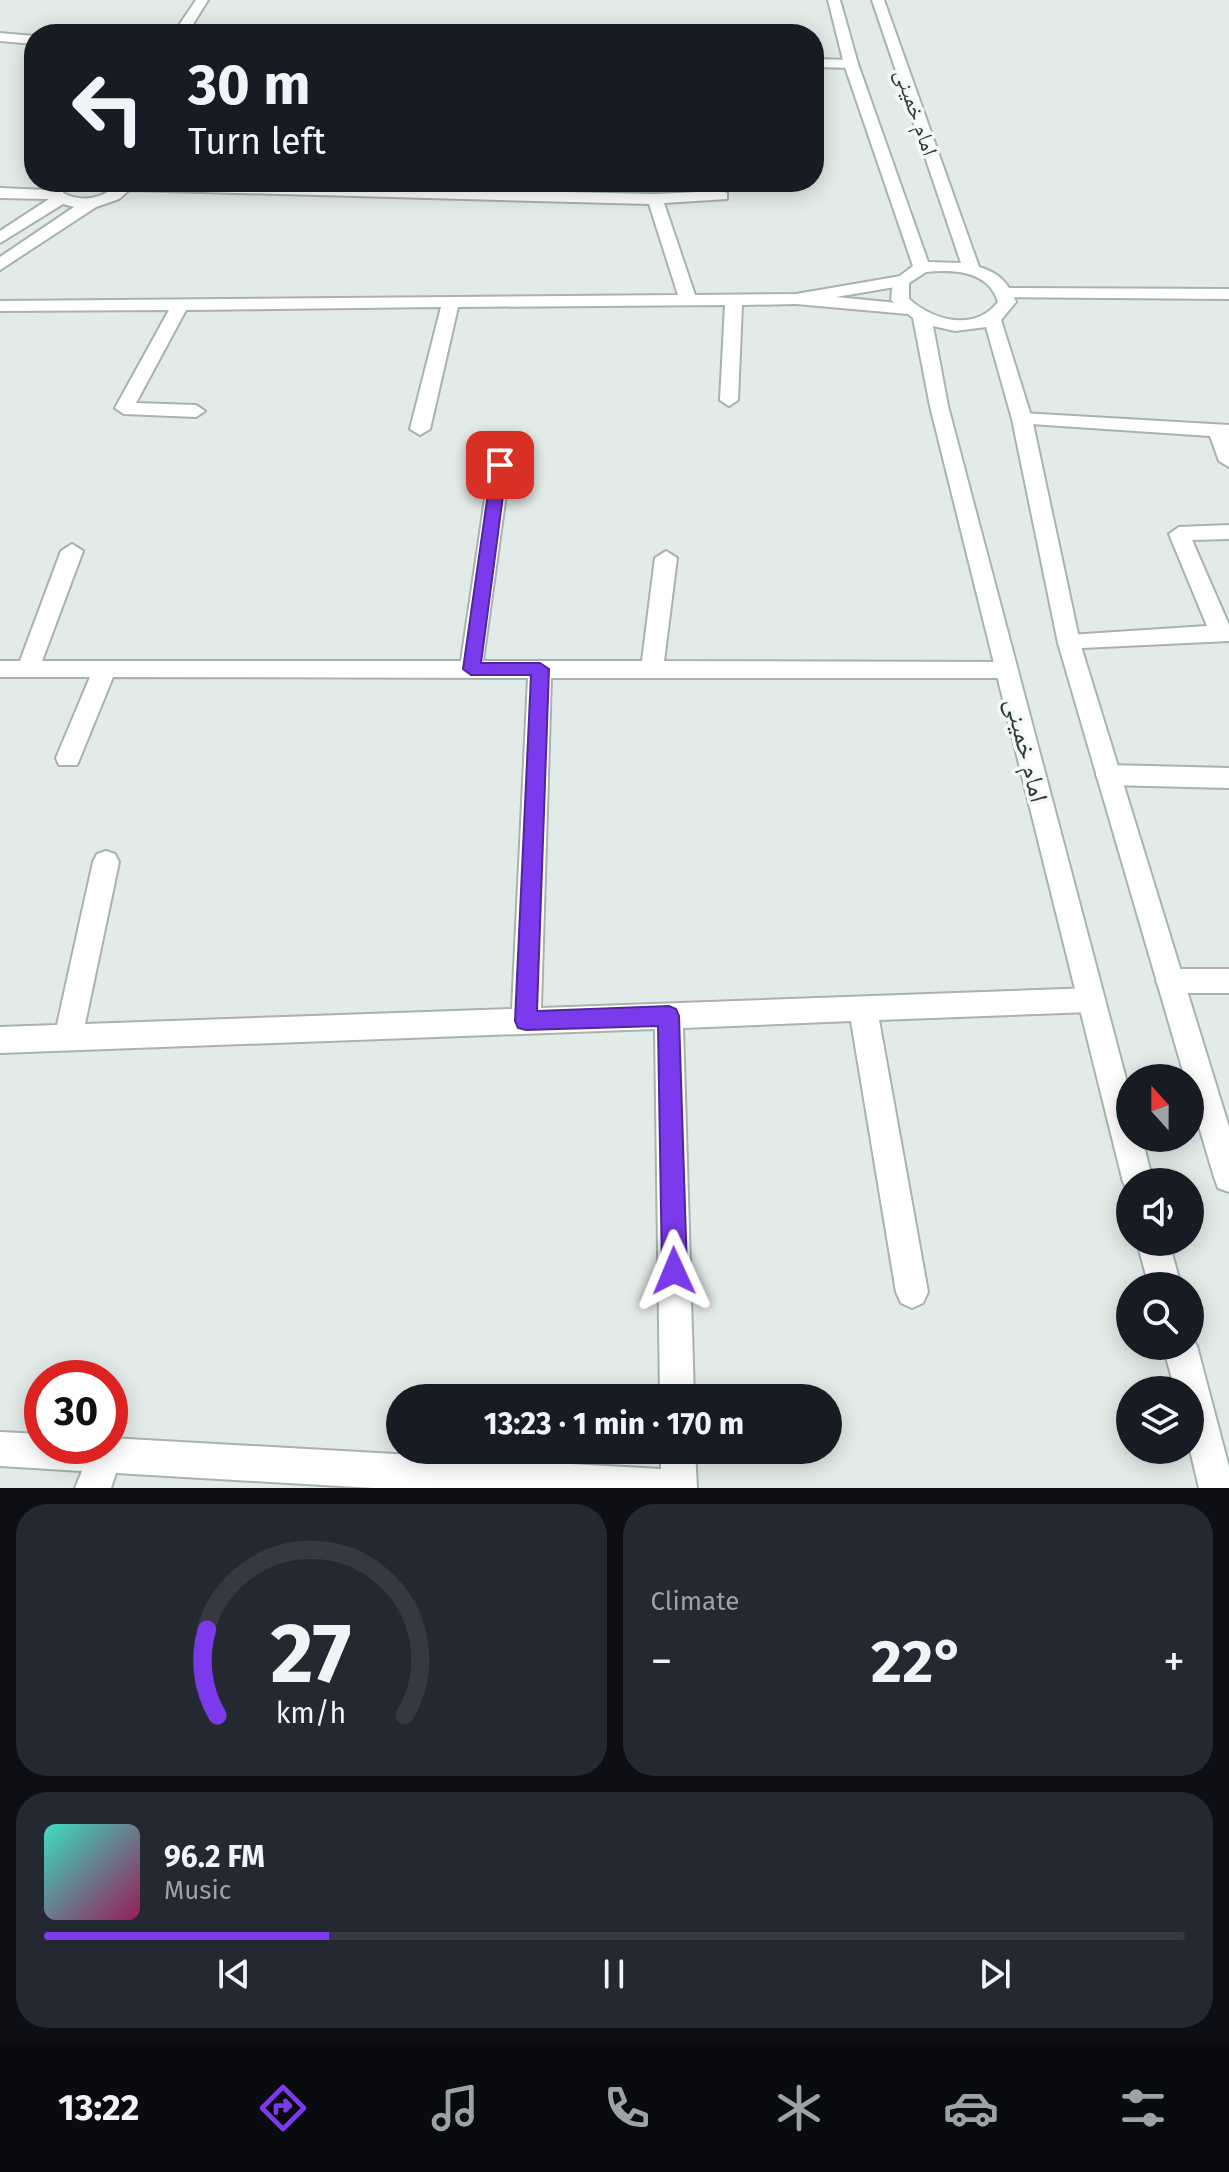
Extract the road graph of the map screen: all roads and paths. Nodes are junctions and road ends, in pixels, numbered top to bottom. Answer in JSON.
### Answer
{"nodes":[{"id":1,"x":202,"y":0,"type":"edge"},
{"id":2,"x":834,"y":0,"type":"edge"},
{"id":3,"x":878,"y":0,"type":"edge"},
{"id":4,"x":186,"y":24,"type":"edge"},
{"id":5,"x":0,"y":37,"type":"edge"},
{"id":6,"x":24,"y":39,"type":"edge"},
{"id":7,"x":824,"y":63,"type":"edge"},
{"id":8,"x":851,"y":64,"type":"junction"},
{"id":9,"x":24,"y":180,"type":"edge"},
{"id":10,"x":0,"y":183,"type":"edge"},
{"id":11,"x":58,"y":192,"type":"edge"},
{"id":12,"x":118,"y":192,"type":"edge"},
{"id":13,"x":408,"y":192,"type":"edge"},
{"id":14,"x":0,"y":193,"type":"edge"},
{"id":15,"x":721,"y":196,"type":"dead end"},
{"id":16,"x":655,"y":199,"type":"junction"},
{"id":17,"x":92,"y":202,"type":"junction"},
{"id":18,"x":0,"y":238,"type":"edge"},
{"id":19,"x":0,"y":265,"type":"edge"},
{"id":20,"x":922,"y":268,"type":"junction"},
{"id":21,"x":972,"y":270,"type":"junction"},
{"id":22,"x":901,"y":281,"type":"junction"},
{"id":23,"x":1005,"y":293,"type":"junction"},
{"id":24,"x":1229,"y":294,"type":"edge"},
{"id":25,"x":796,"y":299,"type":"junction"},
{"id":26,"x":689,"y":301,"type":"junction"},
{"id":27,"x":734,"y":301,"type":"junction"},
{"id":28,"x":451,"y":302,"type":"junction"},
{"id":29,"x":181,"y":303,"type":"junction"},
{"id":30,"x":0,"y":306,"type":"edge"},
{"id":31,"x":915,"y":313,"type":"junction"},
{"id":32,"x":992,"y":319,"type":"junction"},
{"id":33,"x":729,"y":400,"type":"dead end"},
{"id":34,"x":196,"y":411,"type":"dead end"},
{"id":35,"x":1022,"y":419,"type":"junction"},
{"id":36,"x":420,"y":429,"type":"dead end"},
{"id":37,"x":1224,"y":431,"type":"edge"},
{"id":38,"x":1229,"y":461,"type":"edge"},
{"id":39,"x":500,"y":465,"type":"dead end"},
{"id":40,"x":1229,"y":532,"type":"edge"},
{"id":41,"x":72,"y":551,"type":"dead end"},
{"id":42,"x":666,"y":558,"type":"dead end"},
{"id":43,"x":1224,"y":633,"type":"edge"},
{"id":44,"x":1069,"y":643,"type":"junction"},
{"id":45,"x":0,"y":669,"type":"edge"},
{"id":46,"x":28,"y":669,"type":"junction"},
{"id":47,"x":105,"y":669,"type":"junction"},
{"id":48,"x":471,"y":669,"type":"junction"},
{"id":49,"x":540,"y":669,"type":"junction"},
{"id":50,"x":652,"y":669,"type":"junction"},
{"id":51,"x":1006,"y":670,"type":"junction"},
{"id":52,"x":68,"y":758,"type":"dead end"},
{"id":53,"x":1108,"y":775,"type":"junction"},
{"id":54,"x":1229,"y":778,"type":"edge"},
{"id":55,"x":106,"y":862,"type":"dead end"},
{"id":56,"x":1170,"y":981,"type":"junction"},
{"id":57,"x":1229,"y":981,"type":"edge"},
{"id":58,"x":1091,"y":1000,"type":"junction"},
{"id":59,"x":863,"y":1008,"type":"junction"},
{"id":60,"x":669,"y":1016,"type":"junction"},
{"id":61,"x":526,"y":1021,"type":"junction"},
{"id":62,"x":68,"y":1038,"type":"junction"},
{"id":63,"x":0,"y":1040,"type":"edge"},
{"id":64,"x":1134,"y":1168,"type":"edge"},
{"id":65,"x":1229,"y":1177,"type":"edge"},
{"id":66,"x":912,"y":1292,"type":"dead end"},
{"id":67,"x":1184,"y":1360,"type":"edge"},
{"id":68,"x":677,"y":1384,"type":"edge"},
{"id":69,"x":0,"y":1449,"type":"edge"},
{"id":70,"x":24,"y":1450,"type":"edge"},
{"id":71,"x":128,"y":1456,"type":"edge"},
{"id":72,"x":102,"y":1464,"type":"edge"},
{"id":73,"x":678,"y":1464,"type":"edge"},
{"id":74,"x":93,"y":1488,"type":"edge"},
{"id":75,"x":1217,"y":1488,"type":"edge"}],
"edges":[{"from":1,"to":4,"type":"street"},
{"from":2,"to":8,"type":"street","name":"امام خمینی"},
{"from":3,"to":21,"type":"street","name":"امام خمینی"},
{"from":5,"to":6,"type":"street"},
{"from":7,"to":8,"type":"street"},
{"from":8,"to":20,"type":"street","name":"امام خمینی"},
{"from":9,"to":10,"type":"street"},
{"from":11,"to":14,"type":"street"},
{"from":11,"to":17,"type":"street"},
{"from":11,"to":18,"type":"street"},
{"from":12,"to":17,"type":"street"},
{"from":13,"to":16,"type":"street"},
{"from":15,"to":16,"type":"street"},
{"from":16,"to":26,"type":"street"},
{"from":17,"to":19,"type":"street"},
{"from":20,"to":21,"type":"street"},
{"from":20,"to":22,"type":"street"},
{"from":21,"to":23,"type":"street"},
{"from":22,"to":25,"type":"street"},
{"from":22,"to":31,"type":"street","name":"امام خمینی"},
{"from":23,"to":24,"type":"street"},
{"from":23,"to":32,"type":"street"},
{"from":25,"to":27,"type":"street"},
{"from":25,"to":31,"type":"street"},
{"from":26,"to":27,"type":"street"},
{"from":26,"to":28,"type":"street"},
{"from":27,"to":33,"type":"street"},
{"from":28,"to":29,"type":"street"},
{"from":28,"to":36,"type":"street"},
{"from":29,"to":30,"type":"street"},
{"from":29,"to":34,"type":"street"},
{"from":31,"to":32,"type":"street"},
{"from":31,"to":51,"type":"street","name":"امام خمینی"},
{"from":32,"to":35,"type":"street"},
{"from":35,"to":37,"type":"street"},
{"from":35,"to":44,"type":"street"},
{"from":37,"to":38,"type":"street"},
{"from":39,"to":48,"type":"street"},
{"from":40,"to":43,"type":"street"},
{"from":41,"to":46,"type":"street"},
{"from":42,"to":50,"type":"street"},
{"from":43,"to":44,"type":"street"},
{"from":44,"to":53,"type":"street"},
{"from":45,"to":46,"type":"street"},
{"from":46,"to":47,"type":"street"},
{"from":47,"to":48,"type":"street"},
{"from":47,"to":52,"type":"street"},
{"from":48,"to":49,"type":"street"},
{"from":49,"to":50,"type":"street"},
{"from":49,"to":61,"type":"street"},
{"from":50,"to":51,"type":"street"},
{"from":51,"to":58,"type":"street","name":"امام خمینی"},
{"from":53,"to":54,"type":"street"},
{"from":53,"to":56,"type":"street"},
{"from":55,"to":62,"type":"street"},
{"from":56,"to":57,"type":"street"},
{"from":56,"to":65,"type":"street"},
{"from":58,"to":59,"type":"street"},
{"from":58,"to":64,"type":"street","name":"امام خمینی"},
{"from":59,"to":60,"type":"street"},
{"from":59,"to":66,"type":"street"},
{"from":60,"to":61,"type":"street"},
{"from":60,"to":68,"type":"street"},
{"from":61,"to":62,"type":"street"},
{"from":62,"to":63,"type":"street"},
{"from":67,"to":75,"type":"street"},
{"from":69,"to":70,"type":"street"},
{"from":71,"to":73,"type":"street"},
{"from":72,"to":74,"type":"street"}]}
